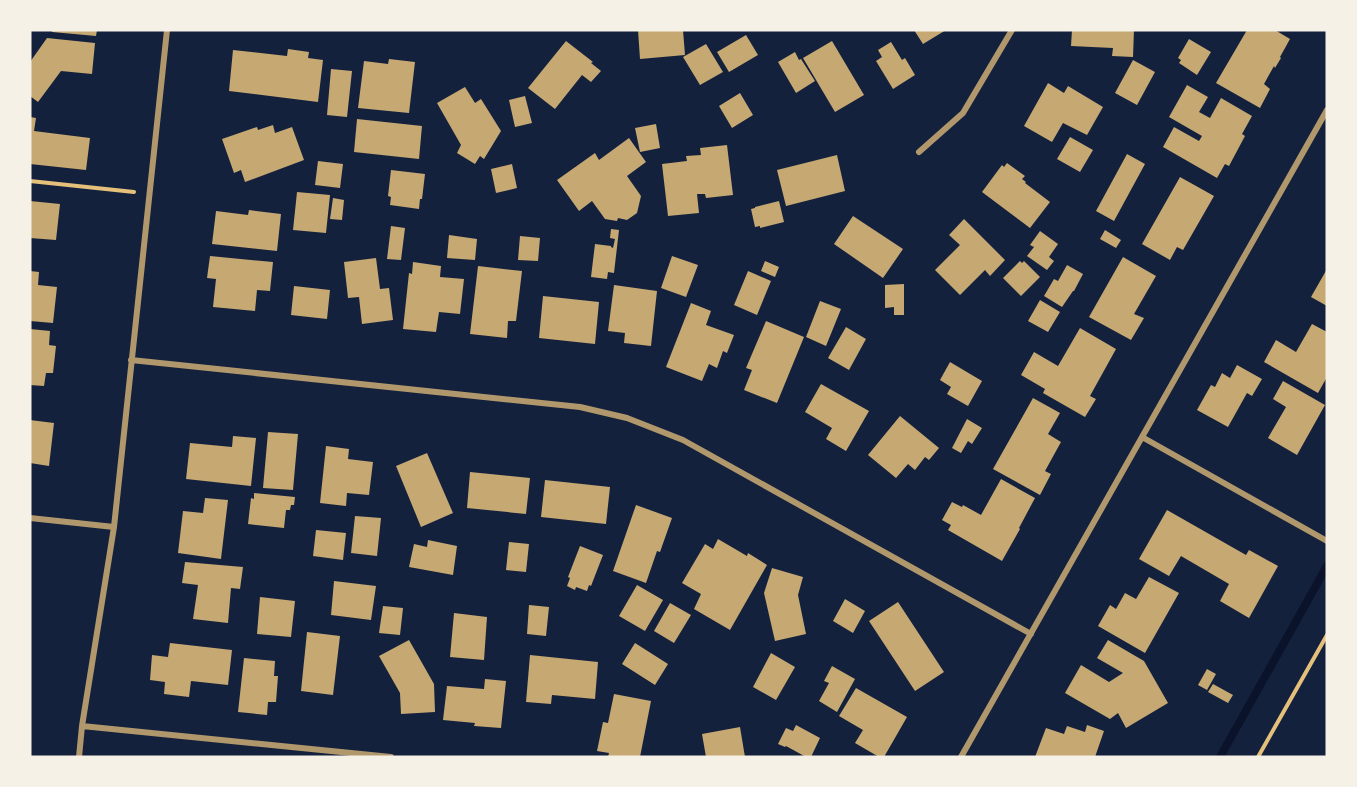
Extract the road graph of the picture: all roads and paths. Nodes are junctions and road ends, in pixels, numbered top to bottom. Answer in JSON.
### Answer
{"nodes":[{"id":1,"x":166,"y":30,"type":"edge"},
{"id":2,"x":1012,"y":30,"type":"edge"},
{"id":3,"x":1327,"y":110,"type":"edge"},
{"id":4,"x":919,"y":152,"type":"dead end"},
{"id":5,"x":30,"y":181,"type":"edge"},
{"id":6,"x":149,"y":193,"type":"junction"},
{"id":7,"x":131,"y":360,"type":"junction"},
{"id":8,"x":1142,"y":436,"type":"junction"},
{"id":9,"x":30,"y":518,"type":"edge"},
{"id":10,"x":114,"y":527,"type":"junction"},
{"id":11,"x":1327,"y":541,"type":"edge"},
{"id":12,"x":1031,"y":634,"type":"junction"},
{"id":13,"x":1327,"y":635,"type":"edge"},
{"id":14,"x":82,"y":726,"type":"junction"},
{"id":15,"x":79,"y":757,"type":"edge"},
{"id":16,"x":391,"y":757,"type":"edge"},
{"id":17,"x":961,"y":757,"type":"edge"},
{"id":18,"x":1258,"y":757,"type":"edge"}],
"edges":[{"from":1,"to":6,"type":"street"},
{"from":2,"to":4,"type":"street"},
{"from":3,"to":8,"type":"street"},
{"from":5,"to":6,"type":"path"},
{"from":6,"to":7,"type":"street"},
{"from":7,"to":10,"type":"street"},
{"from":7,"to":12,"type":"street"},
{"from":8,"to":11,"type":"street"},
{"from":8,"to":12,"type":"street"},
{"from":9,"to":10,"type":"street"},
{"from":10,"to":14,"type":"street"},
{"from":12,"to":17,"type":"street"},
{"from":13,"to":18,"type":"path"},
{"from":14,"to":15,"type":"street"},
{"from":14,"to":16,"type":"street"}]}
